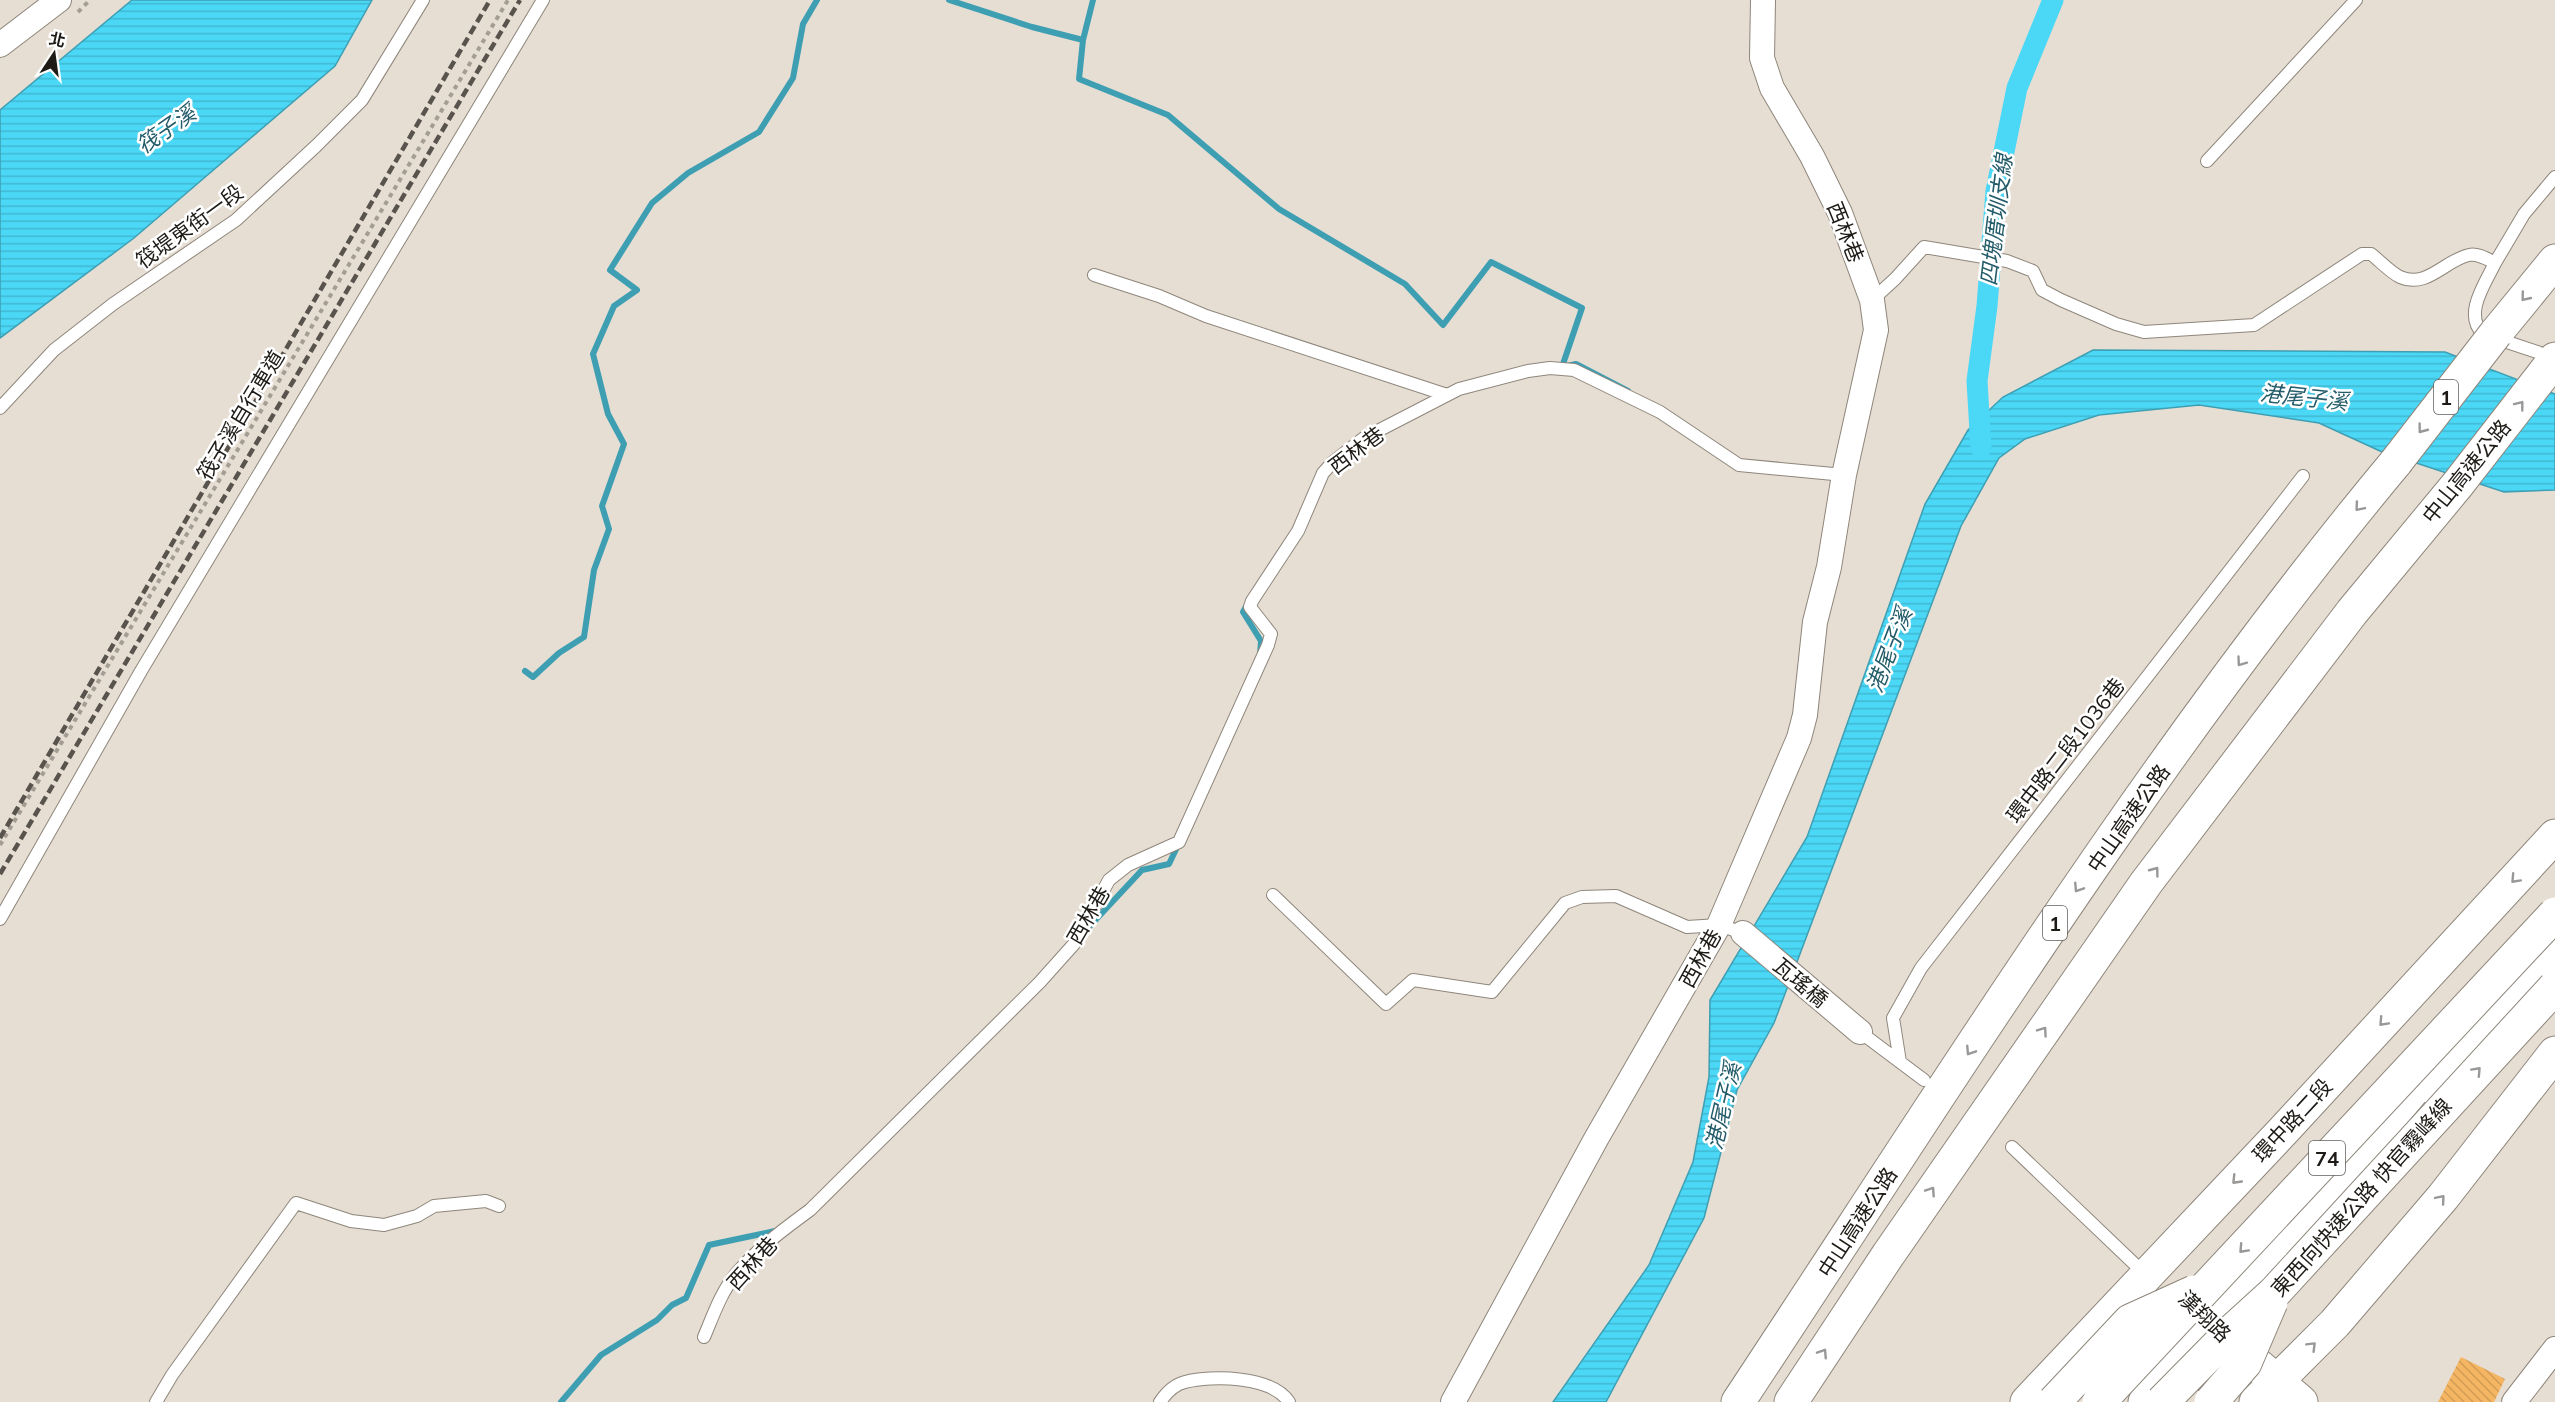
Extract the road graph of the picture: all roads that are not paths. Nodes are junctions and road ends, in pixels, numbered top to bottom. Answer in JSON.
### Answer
{"nodes":[{"id":1,"x":59,"y":0,"type":"edge"},
{"id":2,"x":423,"y":0,"type":"edge"},
{"id":3,"x":543,"y":0,"type":"edge"},
{"id":4,"x":1763,"y":0,"type":"edge"},
{"id":5,"x":2352,"y":1,"type":"edge"},
{"id":6,"x":0,"y":45,"type":"edge"},
{"id":7,"x":2207,"y":161,"type":"dead end"},
{"id":8,"x":2555,"y":177,"type":"edge"},
{"id":9,"x":2555,"y":261,"type":"edge"},
{"id":10,"x":2495,"y":263,"type":"junction"},
{"id":11,"x":1094,"y":275,"type":"dead end"},
{"id":12,"x":1872,"y":300,"type":"junction"},
{"id":13,"x":2555,"y":359,"type":"edge"},
{"id":14,"x":1447,"y":394,"type":"junction"},
{"id":15,"x":0,"y":408,"type":"edge"},
{"id":16,"x":1845,"y":475,"type":"junction"},
{"id":17,"x":2303,"y":476,"type":"dead end"},
{"id":18,"x":2555,"y":836,"type":"edge"},
{"id":19,"x":1273,"y":895,"type":"dead end"},
{"id":20,"x":2555,"y":914,"type":"edge"},
{"id":21,"x":0,"y":919,"type":"edge"},
{"id":22,"x":1719,"y":926,"type":"junction"},
{"id":23,"x":1743,"y":933,"type":"joint"},
{"id":24,"x":2555,"y":933,"type":"edge"},
{"id":25,"x":2555,"y":953,"type":"edge"},
{"id":26,"x":2555,"y":987,"type":"edge"},
{"id":27,"x":1860,"y":1032,"type":"joint"},
{"id":28,"x":2555,"y":1053,"type":"edge"},
{"id":29,"x":1899,"y":1062,"type":"junction"},
{"id":30,"x":1924,"y":1080,"type":"dead end"},
{"id":31,"x":2012,"y":1147,"type":"dead end"},
{"id":32,"x":499,"y":1206,"type":"dead end"},
{"id":33,"x":2146,"y":1275,"type":"junction"},
{"id":34,"x":2209,"y":1285,"type":"junction"},
{"id":35,"x":2274,"y":1293,"type":"junction"},
{"id":36,"x":704,"y":1337,"type":"dead end"},
{"id":37,"x":2208,"y":1338,"type":"junction"},
{"id":38,"x":2555,"y":1349,"type":"edge"},
{"id":39,"x":2266,"y":1392,"type":"edge"},
{"id":40,"x":156,"y":1402,"type":"edge"},
{"id":41,"x":1160,"y":1402,"type":"edge"},
{"id":42,"x":1289,"y":1402,"type":"edge"},
{"id":43,"x":1453,"y":1402,"type":"edge"},
{"id":44,"x":1738,"y":1402,"type":"edge"},
{"id":45,"x":1791,"y":1402,"type":"edge"},
{"id":46,"x":2026,"y":1402,"type":"edge"},
{"id":47,"x":2054,"y":1402,"type":"edge"},
{"id":48,"x":2099,"y":1402,"type":"edge"},
{"id":49,"x":2145,"y":1402,"type":"edge"},
{"id":50,"x":2157,"y":1402,"type":"edge"},
{"id":51,"x":2162,"y":1402,"type":"edge"},
{"id":52,"x":2211,"y":1402,"type":"edge"},
{"id":53,"x":2247,"y":1402,"type":"edge"},
{"id":54,"x":2301,"y":1402,"type":"edge"},
{"id":55,"x":2514,"y":1402,"type":"edge"}],
"edges":[{"from":1,"to":6,"type":"street"},
{"from":2,"to":15,"type":"lane","name":"筏堤東街一段"},
{"from":3,"to":21,"type":"lane"},
{"from":4,"to":12,"type":"street","name":"西林巷"},
{"from":5,"to":7,"type":"lane"},
{"from":8,"to":10,"type":"lane"},
{"from":9,"to":44,"type":"main road","name":"中山高速公路","number":"1","one_way":true,"bridge":true},
{"from":10,"to":12,"type":"lane"},
{"from":10,"to":13,"type":"lane"},
{"from":11,"to":14,"type":"lane"},
{"from":12,"to":16,"type":"street","name":"西林巷"},
{"from":45,"to":13,"type":"main road","name":"中山高速公路","one_way":true},
{"from":14,"to":16,"type":"lane","name":"西林巷"},
{"from":14,"to":36,"type":"lane","name":"西林巷"},
{"from":16,"to":22,"type":"street","name":"西林巷"},
{"from":17,"to":29,"type":"lane","name":"環中路二段1036巷"},
{"from":18,"to":33,"type":"main road","name":"環中路二段","one_way":true},
{"from":19,"to":22,"type":"lane"},
{"from":20,"to":34,"type":"main road","number":"74","one_way":true,"bridge":true},
{"from":22,"to":23,"type":"lane"},
{"from":22,"to":43,"type":"street","name":"西林巷"},
{"from":23,"to":27,"type":"street","name":"瓦瑤橋"},
{"from":24,"to":37,"type":"main road"},
{"from":25,"to":37,"type":"main road"},
{"from":35,"to":26,"type":"main road","name":"東西向快速公路 快官霧峰線","number":"74","one_way":true,"bridge":true},
{"from":27,"to":29,"type":"lane"},
{"from":39,"to":28,"type":"main road","one_way":true},
{"from":29,"to":30,"type":"lane"},
{"from":31,"to":33,"type":"lane"},
{"from":32,"to":40,"type":"lane"},
{"from":33,"to":37,"type":"main road","name":"漢翔路"},
{"from":33,"to":46,"type":"main road","name":"環中路二段"},
{"from":34,"to":47,"type":"main road","bridge":true},
{"from":34,"to":48,"type":"main road","number":"74","bridge":true},
{"from":35,"to":51,"type":"main road","name":"東西向快速公路 快官霧峰線","number":"74","bridge":true},
{"from":35,"to":52,"type":"main road","bridge":true},
{"from":37,"to":39,"type":"main road","name":"漢翔路"},
{"from":37,"to":49,"type":"main road"},
{"from":37,"to":50,"type":"main road"},
{"from":37,"to":53,"type":"main road","name":"漢翔路"},
{"from":38,"to":55,"type":"street"},
{"from":39,"to":54,"type":"main road","name":"漢翔路"},
{"from":41,"to":42,"type":"lane"}]}
